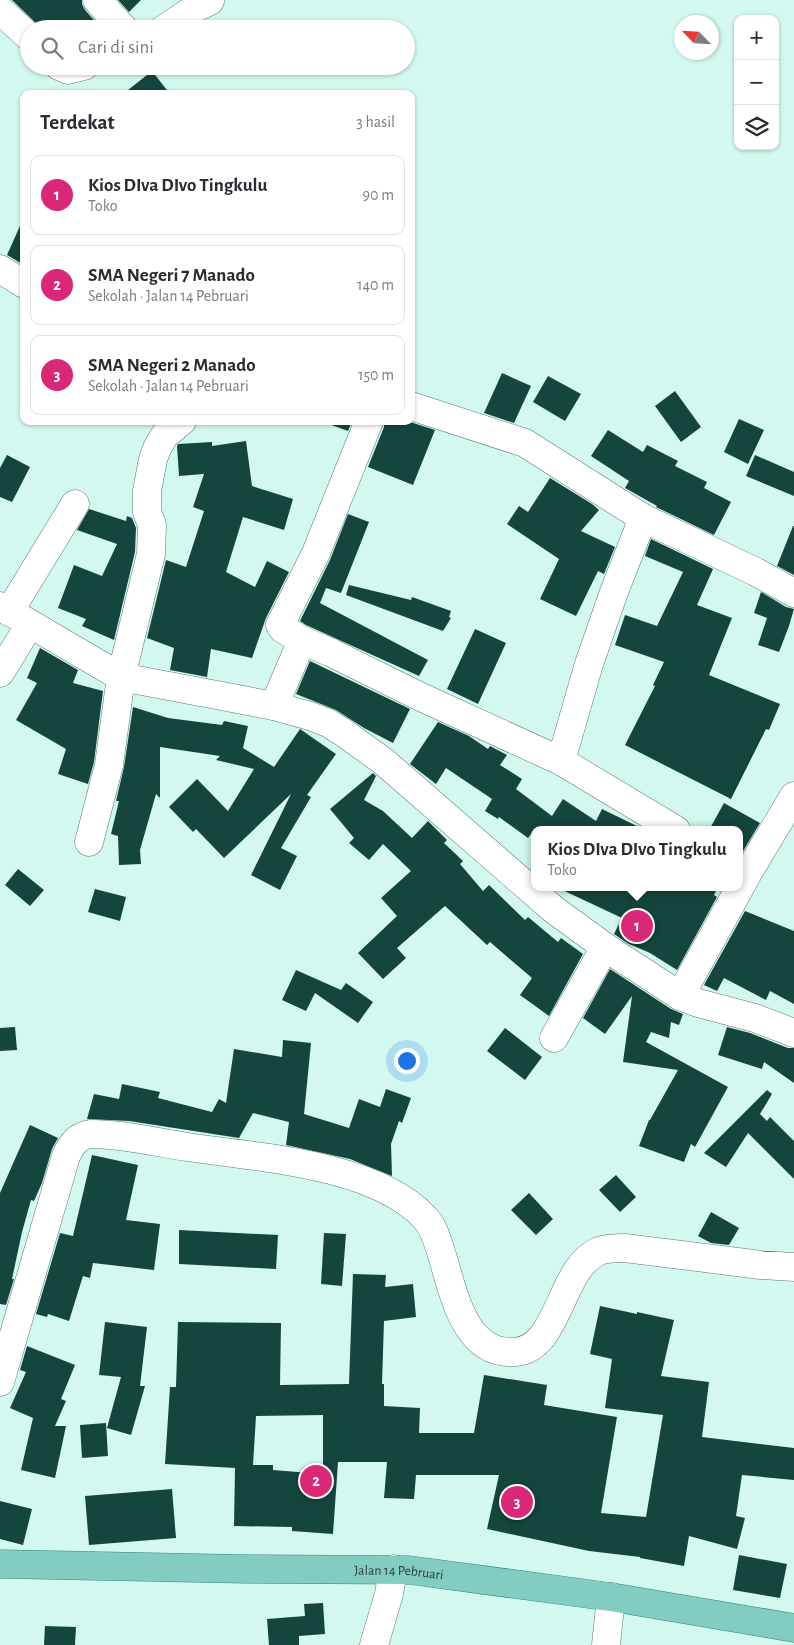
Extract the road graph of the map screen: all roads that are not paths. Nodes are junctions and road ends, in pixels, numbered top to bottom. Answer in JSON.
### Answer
{"nodes":[{"id":1,"x":97,"y":0,"type":"edge"},
{"id":2,"x":210,"y":0,"type":"edge"},
{"id":3,"x":0,"y":10,"type":"edge"},
{"id":4,"x":116,"y":20,"type":"edge"},
{"id":5,"x":178,"y":20,"type":"edge"},
{"id":6,"x":20,"y":29,"type":"edge"},
{"id":7,"x":0,"y":269,"type":"edge"},
{"id":8,"x":20,"y":282,"type":"edge"},
{"id":9,"x":415,"y":407,"type":"edge"},
{"id":10,"x":177,"y":425,"type":"edge"},
{"id":11,"x":366,"y":425,"type":"edge"},
{"id":12,"x":75,"y":504,"type":"dead end"},
{"id":13,"x":643,"y":518,"type":"junction"},
{"id":14,"x":794,"y":593,"type":"edge"},
{"id":15,"x":13,"y":614,"type":"edge"},
{"id":16,"x":299,"y":639,"type":"junction"},
{"id":17,"x":0,"y":673,"type":"edge"},
{"id":18,"x":121,"y":677,"type":"junction"},
{"id":19,"x":274,"y":706,"type":"junction"},
{"id":20,"x":561,"y":761,"type":"junction"},
{"id":21,"x":794,"y":796,"type":"edge"},
{"id":22,"x":669,"y":826,"type":"edge"},
{"id":23,"x":89,"y":842,"type":"dead end"},
{"id":24,"x":744,"y":869,"type":"edge"},
{"id":25,"x":531,"y":890,"type":"edge"},
{"id":26,"x":532,"y":891,"type":"edge"},
{"id":27,"x":733,"y":891,"type":"edge"},
{"id":28,"x":605,"y":947,"type":"junction"},
{"id":29,"x":680,"y":996,"type":"junction"},
{"id":30,"x":794,"y":1033,"type":"edge"},
{"id":31,"x":554,"y":1038,"type":"dead end"},
{"id":32,"x":794,"y":1268,"type":"edge"},
{"id":33,"x":9,"y":1318,"type":"edge"},
{"id":34,"x":0,"y":1382,"type":"edge"},
{"id":35,"x":0,"y":1564,"type":"edge"},
{"id":36,"x":393,"y":1569,"type":"junction"},
{"id":37,"x":611,"y":1597,"type":"junction"},
{"id":38,"x":794,"y":1628,"type":"edge"},
{"id":39,"x":374,"y":1645,"type":"edge"},
{"id":40,"x":606,"y":1645,"type":"edge"}],
"edges":[{"from":1,"to":4,"type":"street"},
{"from":2,"to":5,"type":"street"},
{"from":3,"to":6,"type":"street"},
{"from":7,"to":8,"type":"street"},
{"from":9,"to":13,"type":"street"},
{"from":10,"to":18,"type":"street"},
{"from":11,"to":16,"type":"street"},
{"from":12,"to":15,"type":"street"},
{"from":13,"to":14,"type":"street"},
{"from":13,"to":20,"type":"street"},
{"from":15,"to":17,"type":"street"},
{"from":15,"to":18,"type":"street"},
{"from":16,"to":19,"type":"street"},
{"from":16,"to":20,"type":"street"},
{"from":18,"to":19,"type":"street"},
{"from":18,"to":23,"type":"street"},
{"from":19,"to":25,"type":"street"},
{"from":20,"to":22,"type":"street"},
{"from":21,"to":24,"type":"street"},
{"from":26,"to":28,"type":"street"},
{"from":27,"to":29,"type":"street"},
{"from":28,"to":29,"type":"street"},
{"from":28,"to":31,"type":"street"},
{"from":29,"to":30,"type":"street"},
{"from":32,"to":33,"type":"street"},
{"from":33,"to":34,"type":"street"},
{"from":35,"to":36,"type":"main road","name":"Jalan 14 Pebruari"},
{"from":36,"to":37,"type":"main road","name":"Jalan 14 Pebruari"},
{"from":36,"to":39,"type":"street"},
{"from":37,"to":38,"type":"main road","name":"Jalan 14 Pebruari"},
{"from":37,"to":40,"type":"street"}]}
